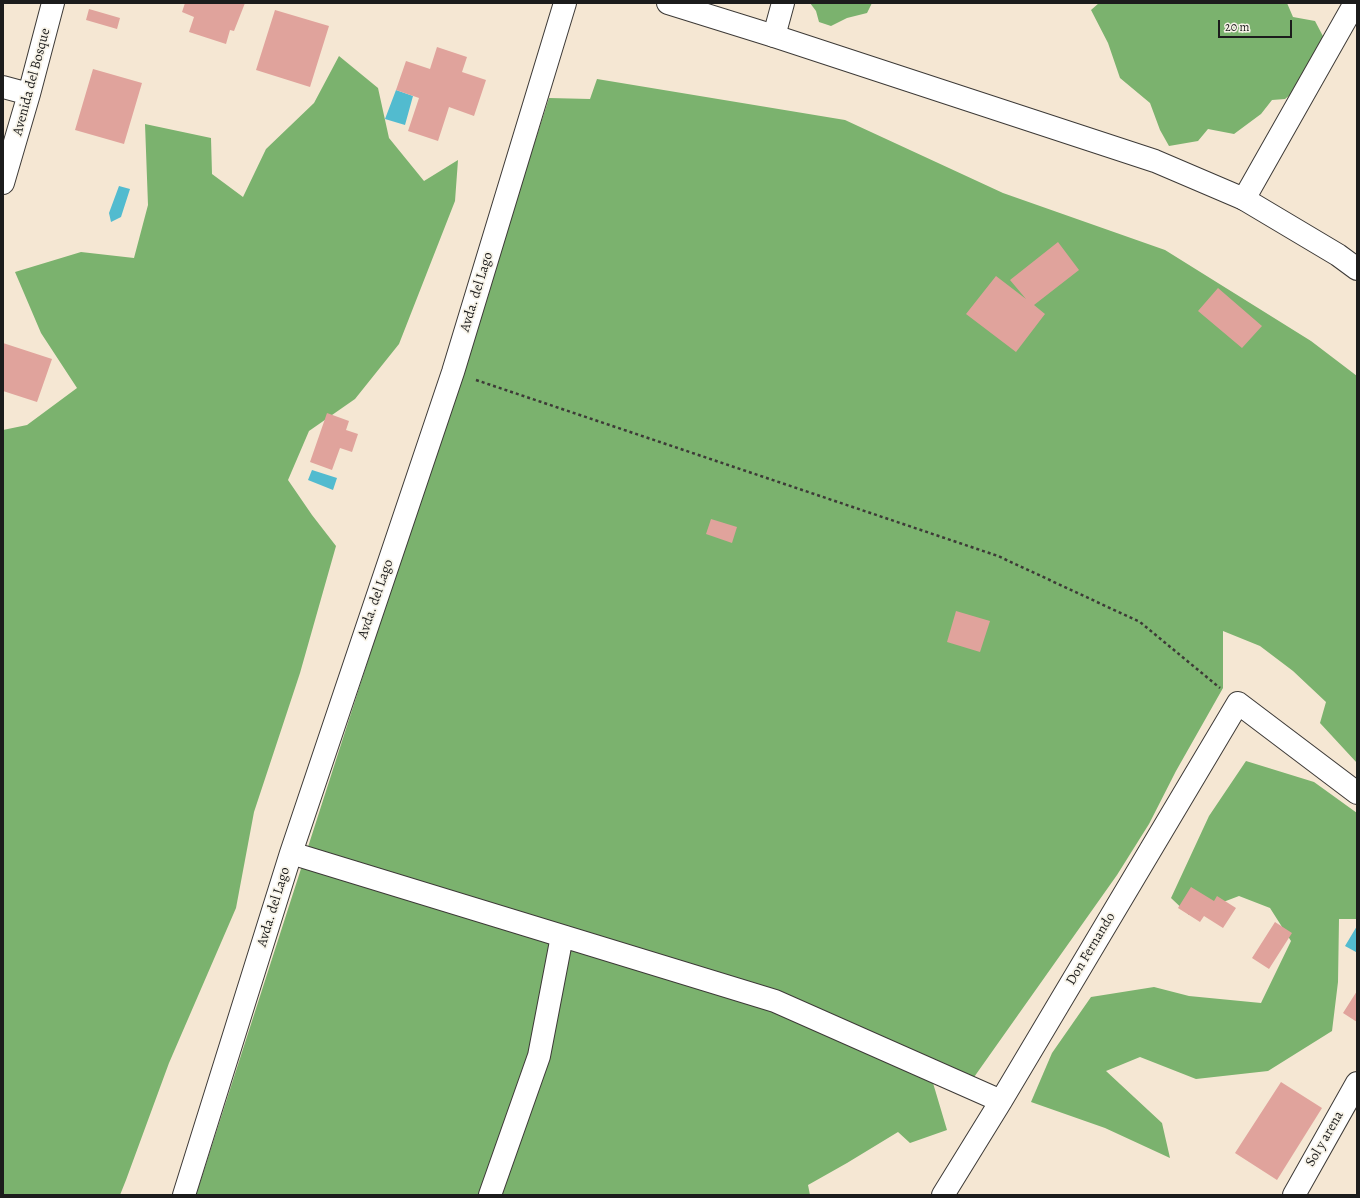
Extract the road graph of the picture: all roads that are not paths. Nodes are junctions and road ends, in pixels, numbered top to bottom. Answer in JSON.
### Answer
{"nodes":[{"id":1,"x":53,"y":3,"type":"edge"},
{"id":2,"x":565,"y":3,"type":"edge"},
{"id":3,"x":668,"y":3,"type":"edge"},
{"id":4,"x":783,"y":3,"type":"edge"},
{"id":5,"x":1355,"y":3,"type":"edge"},
{"id":6,"x":774,"y":36,"type":"junction"},
{"id":7,"x":3,"y":87,"type":"edge"},
{"id":8,"x":30,"y":94,"type":"junction"},
{"id":9,"x":3,"y":183,"type":"edge"},
{"id":10,"x":1244,"y":200,"type":"junction"},
{"id":11,"x":1357,"y":269,"type":"edge"},
{"id":12,"x":1357,"y":793,"type":"edge"},
{"id":13,"x":291,"y":853,"type":"junction"},
{"id":14,"x":562,"y":936,"type":"junction"},
{"id":15,"x":1357,"y":1083,"type":"edge"},
{"id":16,"x":1001,"y":1101,"type":"junction"},
{"id":17,"x":184,"y":1195,"type":"edge"},
{"id":18,"x":490,"y":1195,"type":"edge"},
{"id":19,"x":943,"y":1195,"type":"edge"},
{"id":20,"x":1294,"y":1195,"type":"edge"}],
"edges":[{"from":1,"to":8,"type":"street","name":"Avenida del Bosque"},
{"from":2,"to":13,"type":"street","name":"Avda. del Lago"},
{"from":3,"to":6,"type":"street"},
{"from":4,"to":6,"type":"street"},
{"from":5,"to":10,"type":"street"},
{"from":6,"to":10,"type":"street"},
{"from":7,"to":8,"type":"street"},
{"from":8,"to":9,"type":"street","name":"Avenida del Bosque"},
{"from":10,"to":11,"type":"street"},
{"from":12,"to":16,"type":"street","name":"Don Fernando"},
{"from":13,"to":14,"type":"street"},
{"from":13,"to":17,"type":"street","name":"Avda. del Lago"},
{"from":14,"to":16,"type":"street"},
{"from":14,"to":18,"type":"street"},
{"from":15,"to":20,"type":"street","name":"Sol y arena"},
{"from":16,"to":19,"type":"street","name":"Don Fernando"}]}
